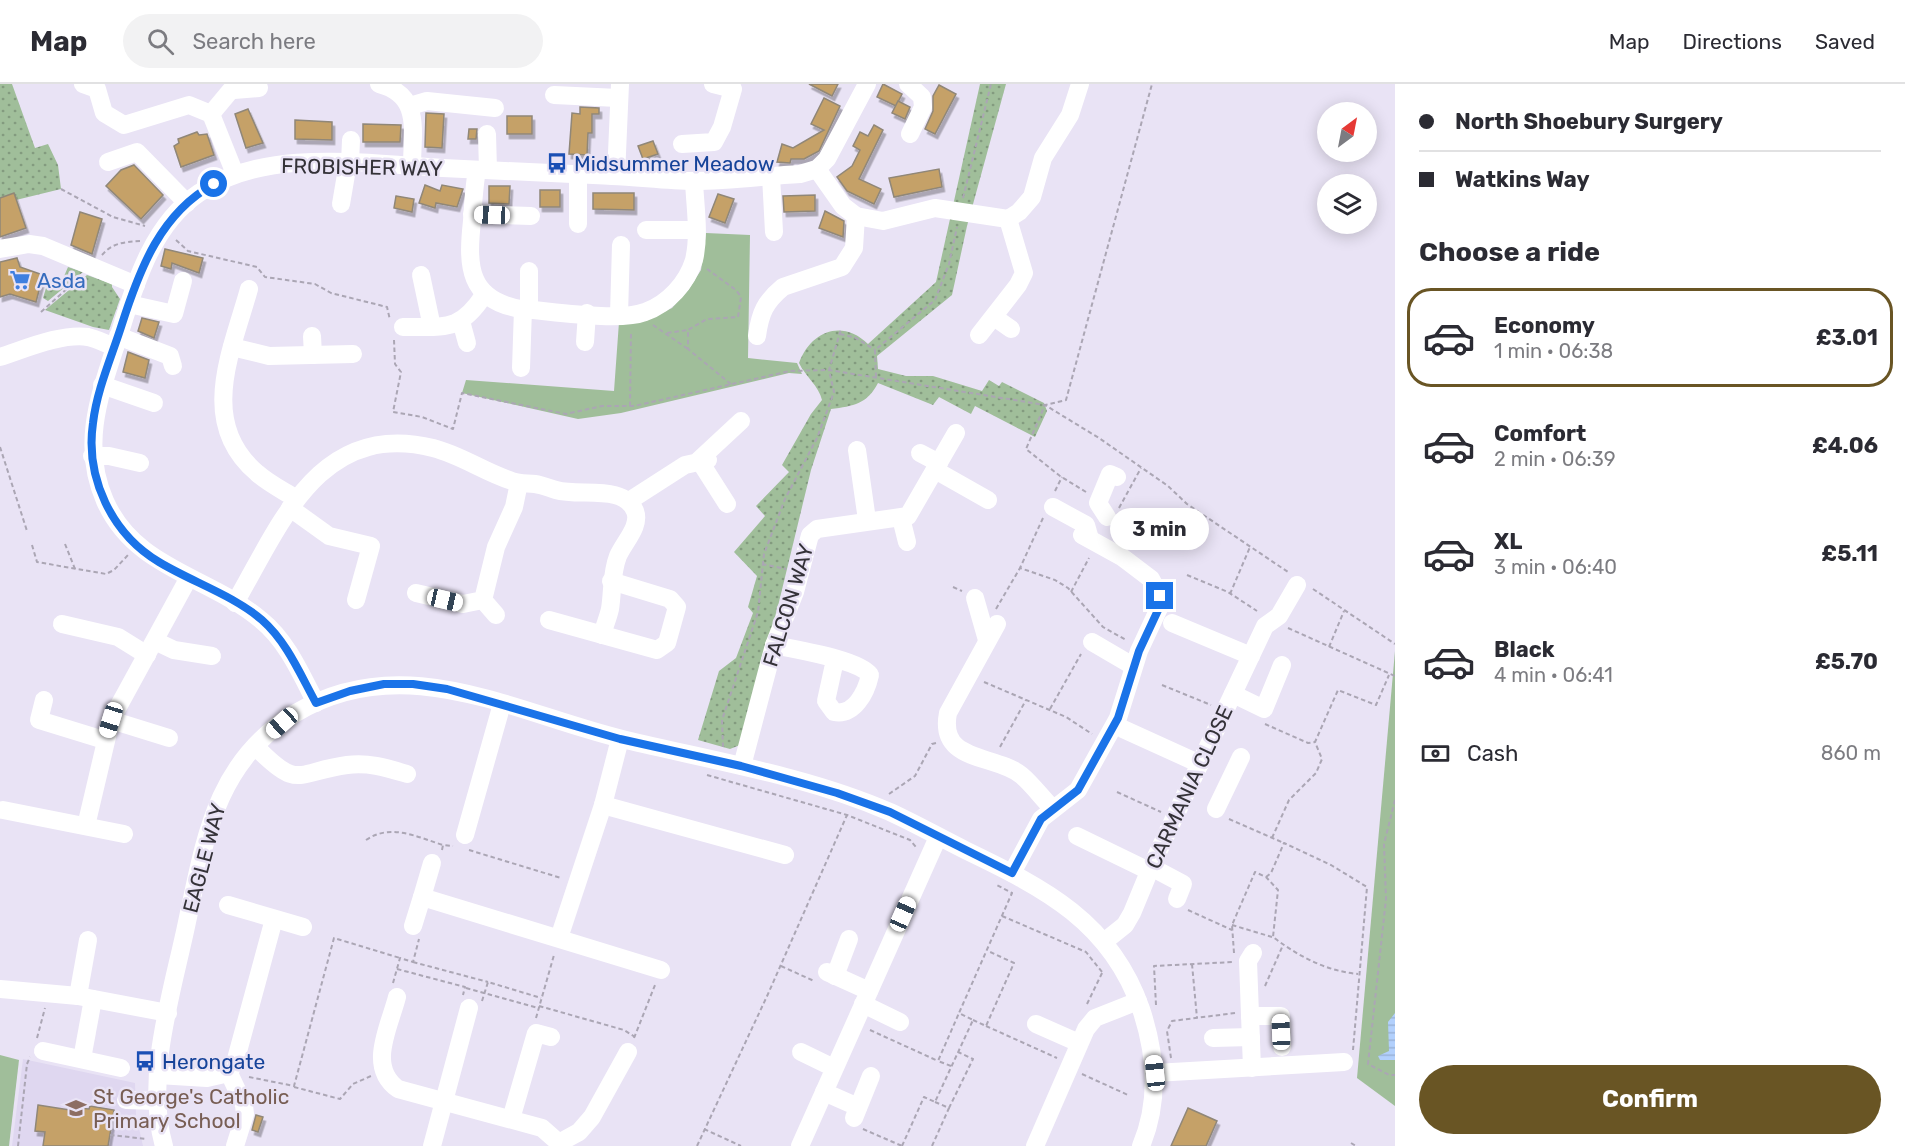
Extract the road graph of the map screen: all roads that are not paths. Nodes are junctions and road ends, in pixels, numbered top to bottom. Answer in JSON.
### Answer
{"nodes":[{"id":1,"x":379,"y":84,"type":"edge"},
{"id":2,"x":712,"y":84,"type":"edge"},
{"id":3,"x":867,"y":84,"type":"edge"},
{"id":4,"x":908,"y":84,"type":"edge"},
{"id":5,"x":1080,"y":84,"type":"edge"},
{"id":6,"x":94,"y":86,"type":"edge"},
{"id":7,"x":235,"y":87,"type":"edge"},
{"id":8,"x":259,"y":87,"type":"dead end"},
{"id":9,"x":734,"y":87,"type":"edge"},
{"id":10,"x":619,"y":91,"type":"edge"},
{"id":11,"x":554,"y":95,"type":"dead end"},
{"id":12,"x":410,"y":106,"type":"junction"},
{"id":13,"x":495,"y":108,"type":"dead end"},
{"id":14,"x":211,"y":114,"type":"junction"},
{"id":15,"x":487,"y":134,"type":"dead end"},
{"id":16,"x":910,"y":135,"type":"dead end"},
{"id":17,"x":351,"y":140,"type":"dead end"},
{"id":18,"x":682,"y":144,"type":"dead end"},
{"id":19,"x":108,"y":162,"type":"dead end"},
{"id":20,"x":349,"y":163,"type":"junction"},
{"id":21,"x":412,"y":166,"type":"junction"},
{"id":22,"x":817,"y":169,"type":"junction"},
{"id":23,"x":482,"y":170,"type":"junction"},
{"id":24,"x":235,"y":174,"type":"junction"},
{"id":25,"x":578,"y":174,"type":"junction"},
{"id":26,"x":616,"y":176,"type":"junction"},
{"id":27,"x":771,"y":176,"type":"junction"},
{"id":28,"x":694,"y":181,"type":"junction"},
{"id":29,"x":187,"y":203,"type":"junction"},
{"id":30,"x":341,"y":204,"type":"dead end"},
{"id":31,"x":472,"y":214,"type":"junction"},
{"id":32,"x":531,"y":216,"type":"dead end"},
{"id":33,"x":856,"y":216,"type":"junction"},
{"id":34,"x":1008,"y":219,"type":"junction"},
{"id":35,"x":578,"y":224,"type":"dead end"},
{"id":36,"x":646,"y":230,"type":"dead end"},
{"id":37,"x":696,"y":230,"type":"junction"},
{"id":38,"x":774,"y":232,"type":"dead end"},
{"id":39,"x":621,"y":245,"type":"dead end"},
{"id":40,"x":0,"y":249,"type":"edge"},
{"id":41,"x":529,"y":271,"type":"dead end"},
{"id":42,"x":421,"y":275,"type":"dead end"},
{"id":43,"x":183,"y":281,"type":"dead end"},
{"id":44,"x":136,"y":285,"type":"junction"},
{"id":45,"x":249,"y":289,"type":"dead end"},
{"id":46,"x":484,"y":295,"type":"junction"},
{"id":47,"x":129,"y":303,"type":"junction"},
{"id":48,"x":526,"y":310,"type":"junction"},
{"id":49,"x":587,"y":313,"type":"junction"},
{"id":50,"x":994,"y":317,"type":"junction"},
{"id":51,"x":626,"y":320,"type":"junction"},
{"id":52,"x":461,"y":321,"type":"junction"},
{"id":53,"x":403,"y":327,"type":"dead end"},
{"id":54,"x":432,"y":327,"type":"junction"},
{"id":55,"x":1011,"y":329,"type":"dead end"},
{"id":56,"x":979,"y":335,"type":"dead end"},
{"id":57,"x":312,"y":336,"type":"dead end"},
{"id":58,"x":757,"y":336,"type":"dead end"},
{"id":59,"x":117,"y":341,"type":"junction"},
{"id":60,"x":585,"y":342,"type":"dead end"},
{"id":61,"x":467,"y":343,"type":"dead end"},
{"id":62,"x":232,"y":347,"type":"junction"},
{"id":63,"x":353,"y":354,"type":"dead end"},
{"id":64,"x":313,"y":355,"type":"junction"},
{"id":65,"x":0,"y":357,"type":"edge"},
{"id":66,"x":173,"y":366,"type":"dead end"},
{"id":67,"x":520,"y":368,"type":"dead end"},
{"id":68,"x":102,"y":385,"type":"junction"},
{"id":69,"x":154,"y":403,"type":"dead end"},
{"id":70,"x":741,"y":421,"type":"dead end"},
{"id":71,"x":956,"y":433,"type":"dead end"},
{"id":72,"x":857,"y":450,"type":"dead end"},
{"id":73,"x":920,"y":453,"type":"dead end"},
{"id":74,"x":93,"y":456,"type":"junction"},
{"id":75,"x":704,"y":460,"type":"junction"},
{"id":76,"x":140,"y":463,"type":"dead end"},
{"id":77,"x":937,"y":467,"type":"junction"},
{"id":78,"x":1117,"y":477,"type":"dead end"},
{"id":79,"x":519,"y":483,"type":"junction"},
{"id":80,"x":988,"y":500,"type":"dead end"},
{"id":81,"x":629,"y":501,"type":"junction"},
{"id":82,"x":293,"y":503,"type":"junction"},
{"id":83,"x":727,"y":504,"type":"dead end"},
{"id":84,"x":1050,"y":506,"type":"road end"},
{"id":85,"x":901,"y":518,"type":"junction"},
{"id":86,"x":867,"y":520,"type":"junction"},
{"id":87,"x":1091,"y":539,"type":"junction"},
{"id":88,"x":908,"y":542,"type":"dead end"},
{"id":89,"x":188,"y":579,"type":"junction"},
{"id":90,"x":611,"y":581,"type":"junction"},
{"id":91,"x":1297,"y":581,"type":"road end"},
{"id":92,"x":416,"y":593,"type":"dead end"},
{"id":93,"x":975,"y":598,"type":"dead end"},
{"id":94,"x":356,"y":600,"type":"dead end"},
{"id":95,"x":483,"y":600,"type":"junction"},
{"id":96,"x":235,"y":603,"type":"junction"},
{"id":97,"x":495,"y":615,"type":"dead end"},
{"id":98,"x":549,"y":620,"type":"dead end"},
{"id":99,"x":1172,"y":623,"type":"dead end"},
{"id":100,"x":62,"y":624,"type":"dead end"},
{"id":101,"x":997,"y":624,"type":"dead end"},
{"id":102,"x":967,"y":629,"type":"dead end"},
{"id":103,"x":602,"y":635,"type":"junction"},
{"id":104,"x":987,"y":640,"type":"junction"},
{"id":105,"x":1089,"y":642,"type":"road end"},
{"id":106,"x":774,"y":645,"type":"junction"},
{"id":107,"x":151,"y":648,"type":"junction"},
{"id":108,"x":212,"y":656,"type":"dead end"},
{"id":109,"x":1251,"y":656,"type":"junction"},
{"id":110,"x":835,"y":660,"type":"dead end"},
{"id":111,"x":1282,"y":665,"type":"dead end"},
{"id":112,"x":1133,"y":666,"type":"junction"},
{"id":113,"x":44,"y":700,"type":"dead end"},
{"id":114,"x":316,"y":703,"type":"junction"},
{"id":115,"x":1229,"y":703,"type":"junction"},
{"id":116,"x":502,"y":704,"type":"junction"},
{"id":117,"x":111,"y":720,"type":"junction"},
{"id":118,"x":1123,"y":729,"type":"dead end"},
{"id":119,"x":169,"y":738,"type":"dead end"},
{"id":120,"x":620,"y":739,"type":"junction"},
{"id":121,"x":104,"y":740,"type":"junction"},
{"id":122,"x":256,"y":747,"type":"junction"},
{"id":123,"x":1241,"y":757,"type":"dead end"},
{"id":124,"x":741,"y":766,"type":"junction"},
{"id":125,"x":1197,"y":770,"type":"junction"},
{"id":126,"x":407,"y":774,"type":"dead end"},
{"id":127,"x":1225,"y":790,"type":"junction"},
{"id":128,"x":603,"y":806,"type":"junction"},
{"id":129,"x":1053,"y":809,"type":"junction"},
{"id":130,"x":3,"y":810,"type":"dead end"},
{"id":131,"x":1220,"y":813,"type":"road end"},
{"id":132,"x":86,"y":826,"type":"junction"},
{"id":133,"x":124,"y":834,"type":"dead end"},
{"id":134,"x":465,"y":835,"type":"dead end"},
{"id":135,"x":1077,"y":836,"type":"dead end"},
{"id":136,"x":938,"y":837,"type":"junction"},
{"id":137,"x":785,"y":855,"type":"dead end"},
{"id":138,"x":432,"y":863,"type":"road end"},
{"id":139,"x":1150,"y":869,"type":"junction"},
{"id":140,"x":1012,"y":873,"type":"junction"},
{"id":141,"x":422,"y":897,"type":"junction"},
{"id":142,"x":1177,"y":899,"type":"dead end"},
{"id":143,"x":228,"y":905,"type":"dead end"},
{"id":144,"x":274,"y":919,"type":"junction"},
{"id":145,"x":413,"y":926,"type":"road end"},
{"id":146,"x":303,"y":927,"type":"dead end"},
{"id":147,"x":559,"y":939,"type":"junction"},
{"id":148,"x":849,"y":939,"type":"dead end"},
{"id":149,"x":88,"y":940,"type":"dead end"},
{"id":150,"x":1108,"y":947,"type":"junction"},
{"id":151,"x":1245,"y":959,"type":"road end"},
{"id":152,"x":661,"y":970,"type":"road end"},
{"id":153,"x":0,"y":989,"type":"edge"},
{"id":154,"x":85,"y":997,"type":"junction"},
{"id":155,"x":866,"y":997,"type":"junction"},
{"id":156,"x":397,"y":998,"type":"road end"},
{"id":157,"x":1138,"y":1001,"type":"junction"},
{"id":158,"x":471,"y":1003,"type":"road end"},
{"id":159,"x":168,"y":1013,"type":"junction"},
{"id":160,"x":1250,"y":1014,"type":"junction"},
{"id":161,"x":900,"y":1022,"type":"dead end"},
{"id":162,"x":1036,"y":1024,"type":"dead end"},
{"id":163,"x":543,"y":1035,"type":"road end"},
{"id":164,"x":1251,"y":1036,"type":"junction"},
{"id":165,"x":1214,"y":1038,"type":"dead end"},
{"id":166,"x":1079,"y":1043,"type":"junction"},
{"id":167,"x":631,"y":1045,"type":"road end"},
{"id":168,"x":1282,"y":1047,"type":"dead end"},
{"id":169,"x":37,"y":1050,"type":"road end"},
{"id":170,"x":801,"y":1052,"type":"dead end"},
{"id":171,"x":1348,"y":1057,"type":"road end"},
{"id":172,"x":82,"y":1059,"type":"junction"},
{"id":173,"x":121,"y":1068,"type":"dead end"},
{"id":174,"x":834,"y":1068,"type":"junction"},
{"id":175,"x":1252,"y":1068,"type":"junction"},
{"id":176,"x":229,"y":1073,"type":"junction"},
{"id":177,"x":1161,"y":1073,"type":"junction"},
{"id":178,"x":158,"y":1075,"type":"junction"},
{"id":179,"x":871,"y":1076,"type":"dead end"},
{"id":180,"x":824,"y":1092,"type":"junction"},
{"id":181,"x":126,"y":1100,"type":"dead end"},
{"id":182,"x":158,"y":1101,"type":"junction"},
{"id":183,"x":443,"y":1103,"type":"junction"},
{"id":184,"x":512,"y":1119,"type":"junction"},
{"id":185,"x":163,"y":1143,"type":"edge"},
{"id":186,"x":558,"y":1144,"type":"edge"},
{"id":187,"x":235,"y":1146,"type":"edge"},
{"id":188,"x":432,"y":1146,"type":"edge"},
{"id":189,"x":800,"y":1146,"type":"edge"},
{"id":190,"x":1035,"y":1146,"type":"edge"},
{"id":191,"x":1142,"y":1146,"type":"edge"}],
"edges":[{"from":1,"to":12,"type":"street"},
{"from":2,"to":9,"type":"street"},
{"from":3,"to":22,"type":"street"},
{"from":4,"to":16,"type":"street"},
{"from":5,"to":34,"type":"street"},
{"from":6,"to":14,"type":"street"},
{"from":7,"to":8,"type":"street"},
{"from":7,"to":14,"type":"street"},
{"from":9,"to":18,"type":"street"},
{"from":10,"to":11,"type":"street"},
{"from":10,"to":26,"type":"street"},
{"from":12,"to":13,"type":"street"},
{"from":12,"to":21,"type":"street"},
{"from":14,"to":24,"type":"street"},
{"from":15,"to":23,"type":"street"},
{"from":17,"to":20,"type":"street"},
{"from":19,"to":29,"type":"street"},
{"from":20,"to":21,"type":"street","name":"FROBISHER WAY"},
{"from":20,"to":24,"type":"street","name":"FROBISHER WAY"},
{"from":20,"to":30,"type":"street"},
{"from":21,"to":23,"type":"street","name":"FROBISHER WAY"},
{"from":22,"to":27,"type":"street","name":"FROBISHER WAY"},
{"from":22,"to":33,"type":"street"},
{"from":23,"to":25,"type":"street","name":"FROBISHER WAY"},
{"from":23,"to":31,"type":"street"},
{"from":24,"to":29,"type":"street","name":"FROBISHER WAY"},
{"from":25,"to":26,"type":"street","name":"FROBISHER WAY"},
{"from":25,"to":35,"type":"street"},
{"from":26,"to":28,"type":"street","name":"FROBISHER WAY"},
{"from":27,"to":28,"type":"street","name":"FROBISHER WAY"},
{"from":27,"to":38,"type":"street"},
{"from":28,"to":37,"type":"street"},
{"from":29,"to":44,"type":"street","name":"FROBISHER WAY"},
{"from":31,"to":32,"type":"street"},
{"from":31,"to":46,"type":"street"},
{"from":33,"to":34,"type":"street"},
{"from":33,"to":58,"type":"street"},
{"from":34,"to":50,"type":"street"},
{"from":36,"to":37,"type":"street"},
{"from":37,"to":51,"type":"street"},
{"from":39,"to":51,"type":"street"},
{"from":40,"to":44,"type":"street"},
{"from":41,"to":48,"type":"street"},
{"from":42,"to":54,"type":"street"},
{"from":43,"to":47,"type":"street"},
{"from":44,"to":47,"type":"street","name":"FROBISHER WAY"},
{"from":45,"to":62,"type":"street"},
{"from":46,"to":48,"type":"street"},
{"from":46,"to":52,"type":"street"},
{"from":47,"to":59,"type":"street","name":"FROBISHER WAY"},
{"from":48,"to":49,"type":"street"},
{"from":48,"to":67,"type":"street"},
{"from":49,"to":51,"type":"street"},
{"from":49,"to":60,"type":"street"},
{"from":50,"to":55,"type":"street"},
{"from":50,"to":56,"type":"street"},
{"from":52,"to":54,"type":"street"},
{"from":52,"to":61,"type":"street"},
{"from":53,"to":54,"type":"street"},
{"from":57,"to":64,"type":"street"},
{"from":59,"to":65,"type":"street"},
{"from":59,"to":66,"type":"street"},
{"from":59,"to":68,"type":"street","name":"FROBISHER WAY"},
{"from":62,"to":64,"type":"street"},
{"from":62,"to":82,"type":"street"},
{"from":63,"to":64,"type":"street"},
{"from":68,"to":69,"type":"street"},
{"from":68,"to":74,"type":"street","name":"FROBISHER WAY"},
{"from":70,"to":75,"type":"street"},
{"from":71,"to":77,"type":"street"},
{"from":72,"to":86,"type":"street"},
{"from":73,"to":77,"type":"street"},
{"from":74,"to":76,"type":"street"},
{"from":74,"to":89,"type":"street","name":"FROBISHER WAY"},
{"from":75,"to":81,"type":"street"},
{"from":75,"to":83,"type":"street"},
{"from":77,"to":80,"type":"street"},
{"from":77,"to":85,"type":"street"},
{"from":78,"to":87,"type":"street"},
{"from":79,"to":81,"type":"street"},
{"from":79,"to":82,"type":"street"},
{"from":79,"to":95,"type":"street"},
{"from":81,"to":90,"type":"street"},
{"from":82,"to":94,"type":"street"},
{"from":82,"to":96,"type":"street"},
{"from":84,"to":87,"type":"street"},
{"from":85,"to":86,"type":"street","name":"FALCON WAY"},
{"from":85,"to":88,"type":"street"},
{"from":86,"to":106,"type":"street","name":"FALCON WAY"},
{"from":87,"to":112,"type":"street"},
{"from":89,"to":96,"type":"street","name":"FROBISHER WAY"},
{"from":89,"to":107,"type":"street"},
{"from":90,"to":103,"type":"street"},
{"from":90,"to":103,"type":"street"},
{"from":91,"to":109,"type":"street","name":"CARMANIA CLOSE"},
{"from":92,"to":95,"type":"street"},
{"from":93,"to":104,"type":"street"},
{"from":95,"to":97,"type":"street"},
{"from":96,"to":114,"type":"street","name":"FROBISHER WAY"},
{"from":98,"to":103,"type":"street"},
{"from":99,"to":109,"type":"street"},
{"from":100,"to":107,"type":"street"},
{"from":101,"to":104,"type":"street"},
{"from":102,"to":104,"type":"street"},
{"from":104,"to":129,"type":"street"},
{"from":105,"to":112,"type":"street"},
{"from":106,"to":110,"type":"street"},
{"from":106,"to":124,"type":"street","name":"FALCON WAY"},
{"from":107,"to":108,"type":"street"},
{"from":107,"to":117,"type":"street"},
{"from":109,"to":115,"type":"street","name":"CARMANIA CLOSE"},
{"from":111,"to":115,"type":"street"},
{"from":112,"to":129,"type":"street"},
{"from":113,"to":121,"type":"street"},
{"from":114,"to":116,"type":"street","name":"EAGLE WAY"},
{"from":114,"to":122,"type":"street","name":"EAGLE WAY"},
{"from":115,"to":125,"type":"street","name":"CARMANIA CLOSE"},
{"from":116,"to":120,"type":"street","name":"EAGLE WAY"},
{"from":116,"to":134,"type":"street"},
{"from":117,"to":119,"type":"street"},
{"from":117,"to":121,"type":"street"},
{"from":118,"to":125,"type":"street"},
{"from":120,"to":124,"type":"street","name":"EAGLE WAY"},
{"from":120,"to":128,"type":"street"},
{"from":121,"to":132,"type":"street"},
{"from":122,"to":126,"type":"street"},
{"from":122,"to":159,"type":"street","name":"EAGLE WAY"},
{"from":123,"to":127,"type":"street"},
{"from":124,"to":136,"type":"street","name":"EAGLE WAY"},
{"from":125,"to":127,"type":"street"},
{"from":125,"to":139,"type":"street","name":"CARMANIA CLOSE"},
{"from":127,"to":131,"type":"street"},
{"from":128,"to":137,"type":"street"},
{"from":128,"to":147,"type":"street"},
{"from":129,"to":140,"type":"street"},
{"from":130,"to":132,"type":"street"},
{"from":132,"to":133,"type":"street"},
{"from":135,"to":139,"type":"street"},
{"from":136,"to":140,"type":"street","name":"EAGLE WAY"},
{"from":136,"to":155,"type":"street"},
{"from":138,"to":141,"type":"street"},
{"from":139,"to":142,"type":"street"},
{"from":139,"to":150,"type":"street","name":"CARMANIA CLOSE"},
{"from":140,"to":150,"type":"street","name":"EAGLE WAY"},
{"from":141,"to":145,"type":"street"},
{"from":141,"to":147,"type":"street"},
{"from":143,"to":144,"type":"street"},
{"from":144,"to":146,"type":"street"},
{"from":144,"to":176,"type":"street"},
{"from":147,"to":152,"type":"street"},
{"from":148,"to":155,"type":"street"},
{"from":149,"to":154,"type":"street"},
{"from":150,"to":157,"type":"street","name":"EAGLE WAY"},
{"from":151,"to":160,"type":"street"},
{"from":153,"to":154,"type":"street"},
{"from":154,"to":159,"type":"street"},
{"from":154,"to":172,"type":"street"},
{"from":155,"to":161,"type":"street"},
{"from":155,"to":174,"type":"street"},
{"from":156,"to":183,"type":"street"},
{"from":157,"to":166,"type":"street"},
{"from":157,"to":177,"type":"street","name":"EAGLE WAY"},
{"from":158,"to":183,"type":"street"},
{"from":159,"to":178,"type":"street","name":"EAGLE WAY"},
{"from":160,"to":164,"type":"street"},
{"from":160,"to":168,"type":"street"},
{"from":162,"to":166,"type":"street"},
{"from":163,"to":184,"type":"street"},
{"from":164,"to":165,"type":"street"},
{"from":164,"to":175,"type":"street"},
{"from":166,"to":190,"type":"street"},
{"from":167,"to":186,"type":"street"},
{"from":169,"to":172,"type":"street"},
{"from":170,"to":174,"type":"street"},
{"from":171,"to":175,"type":"street"},
{"from":172,"to":173,"type":"street"},
{"from":174,"to":180,"type":"street"},
{"from":175,"to":177,"type":"street"},
{"from":176,"to":178,"type":"street"},
{"from":176,"to":187,"type":"street"},
{"from":177,"to":191,"type":"street","name":"EAGLE WAY"},
{"from":178,"to":182,"type":"street","name":"EAGLE WAY"},
{"from":179,"to":180,"type":"street"},
{"from":180,"to":189,"type":"street"},
{"from":181,"to":182,"type":"street"},
{"from":182,"to":185,"type":"street","name":"EAGLE WAY"},
{"from":183,"to":184,"type":"street"},
{"from":183,"to":188,"type":"street"},
{"from":184,"to":186,"type":"street"}]}
